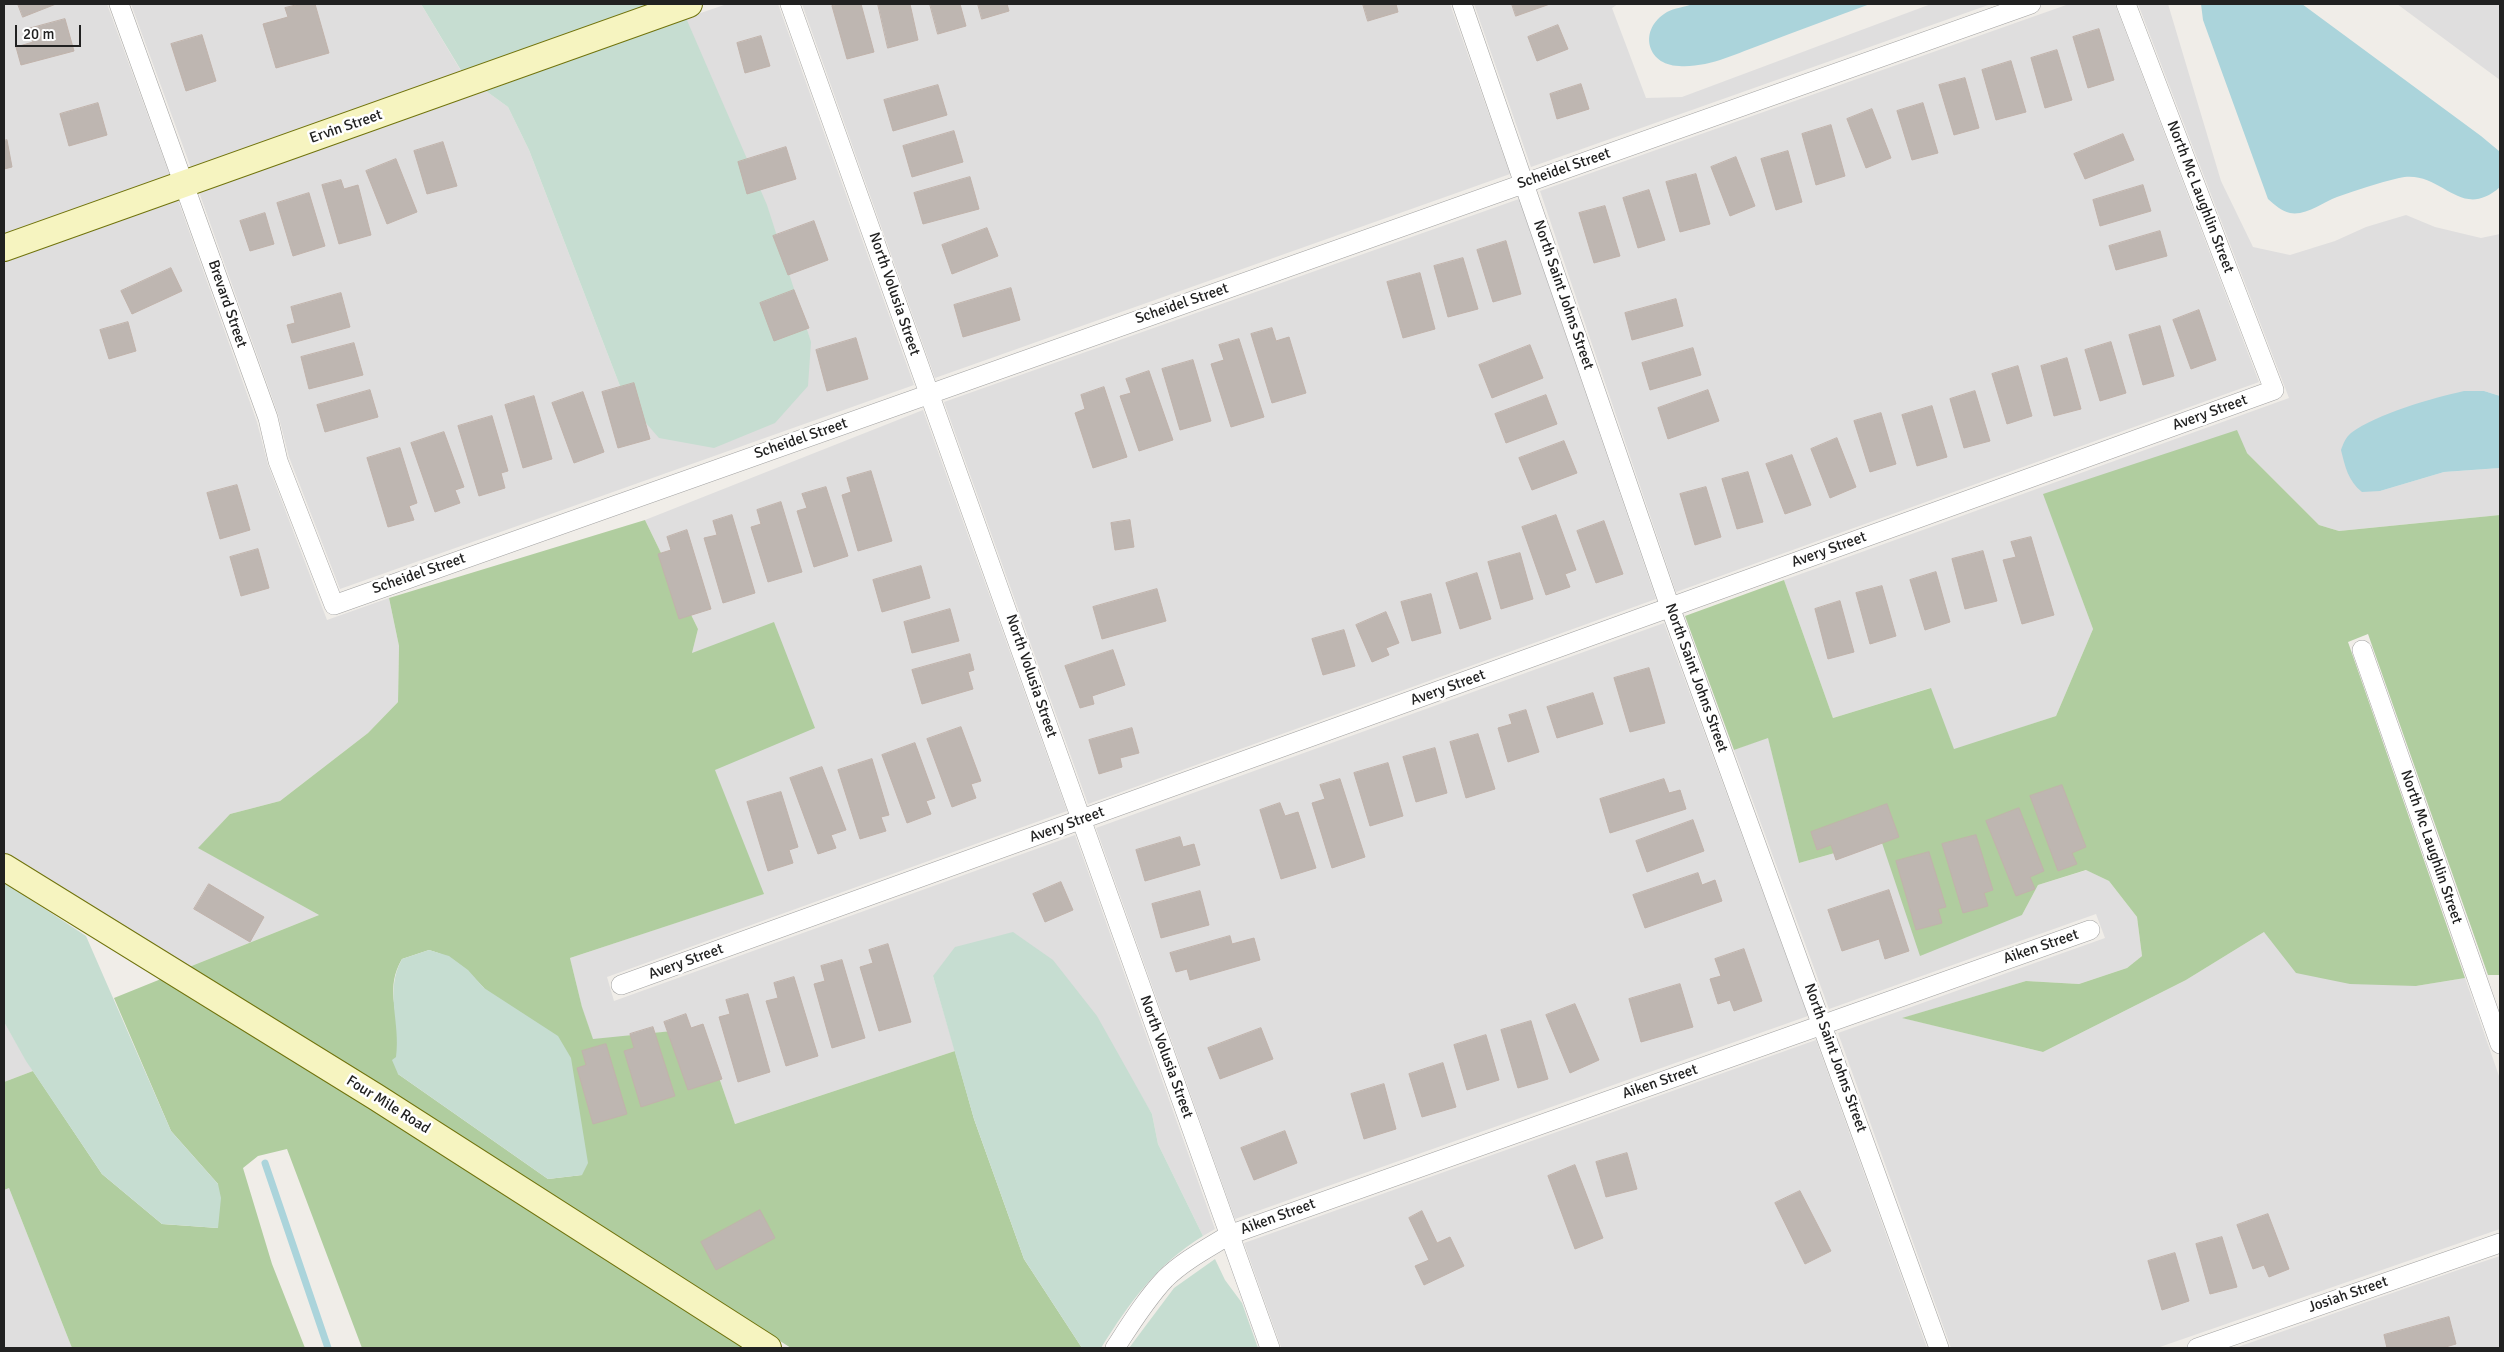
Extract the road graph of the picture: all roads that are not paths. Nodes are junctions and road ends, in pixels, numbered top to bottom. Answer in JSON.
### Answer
{"nodes":[{"id":1,"x":119,"y":4,"type":"edge"},
{"id":2,"x":689,"y":4,"type":"edge"},
{"id":3,"x":790,"y":4,"type":"edge"},
{"id":4,"x":1462,"y":4,"type":"edge"},
{"id":5,"x":2031,"y":4,"type":"edge"},
{"id":6,"x":2126,"y":4,"type":"edge"},
{"id":7,"x":1525,"y":183,"type":"junction"},
{"id":8,"x":185,"y":184,"type":"junction"},
{"id":9,"x":4,"y":248,"type":"edge"},
{"id":10,"x":2274,"y":390,"type":"joint"},
{"id":11,"x":929,"y":394,"type":"junction"},
{"id":12,"x":334,"y":604,"type":"joint"},
{"id":13,"x":1670,"y":608,"type":"junction"},
{"id":14,"x":2362,"y":650,"type":"dead end"},
{"id":15,"x":1082,"y":820,"type":"junction"},
{"id":16,"x":4,"y":868,"type":"edge"},
{"id":17,"x":2090,"y":930,"type":"dead end"},
{"id":18,"x":621,"y":985,"type":"dead end"},
{"id":19,"x":1823,"y":1024,"type":"junction"},
{"id":20,"x":2500,"y":1044,"type":"edge"},
{"id":21,"x":1229,"y":1235,"type":"junction"},
{"id":22,"x":2500,"y":1243,"type":"edge"},
{"id":23,"x":768,"y":1348,"type":"edge"},
{"id":24,"x":1115,"y":1348,"type":"edge"},
{"id":25,"x":1270,"y":1348,"type":"edge"},
{"id":26,"x":1939,"y":1348,"type":"edge"},
{"id":27,"x":2196,"y":1348,"type":"edge"}],
"edges":[{"from":1,"to":8,"type":"street","name":"Brevard Street"},
{"from":2,"to":8,"type":"main road","name":"Ervin Street"},
{"from":3,"to":11,"type":"street","name":"North Volusia Street"},
{"from":4,"to":7,"type":"street","name":"North Saint Johns Street"},
{"from":5,"to":7,"type":"street","name":"Scheidel Street"},
{"from":6,"to":10,"type":"street","name":"North Mc Laughlin Street"},
{"from":7,"to":11,"type":"street","name":"Scheidel Street"},
{"from":7,"to":13,"type":"street","name":"North Saint Johns Street"},
{"from":8,"to":9,"type":"main road","name":"Ervin Street"},
{"from":8,"to":12,"type":"street","name":"Brevard Street"},
{"from":10,"to":13,"type":"street","name":"Avery Street"},
{"from":11,"to":12,"type":"street","name":"Scheidel Street"},
{"from":11,"to":15,"type":"street","name":"North Volusia Street"},
{"from":13,"to":15,"type":"street","name":"Avery Street"},
{"from":13,"to":19,"type":"street","name":"North Saint Johns Street"},
{"from":14,"to":20,"type":"street","name":"North Mc Laughlin Street"},
{"from":15,"to":18,"type":"street","name":"Avery Street"},
{"from":15,"to":21,"type":"street","name":"North Volusia Street"},
{"from":16,"to":23,"type":"main road","name":"Four Mile Road"},
{"from":17,"to":19,"type":"street","name":"Aiken Street"},
{"from":19,"to":21,"type":"street","name":"Aiken Street"},
{"from":19,"to":26,"type":"street","name":"North Saint Johns Street"},
{"from":21,"to":24,"type":"street","name":"Aiken Street"},
{"from":21,"to":25,"type":"street","name":"North Volusia Street"},
{"from":22,"to":27,"type":"street","name":"Josiah Street"}]}
